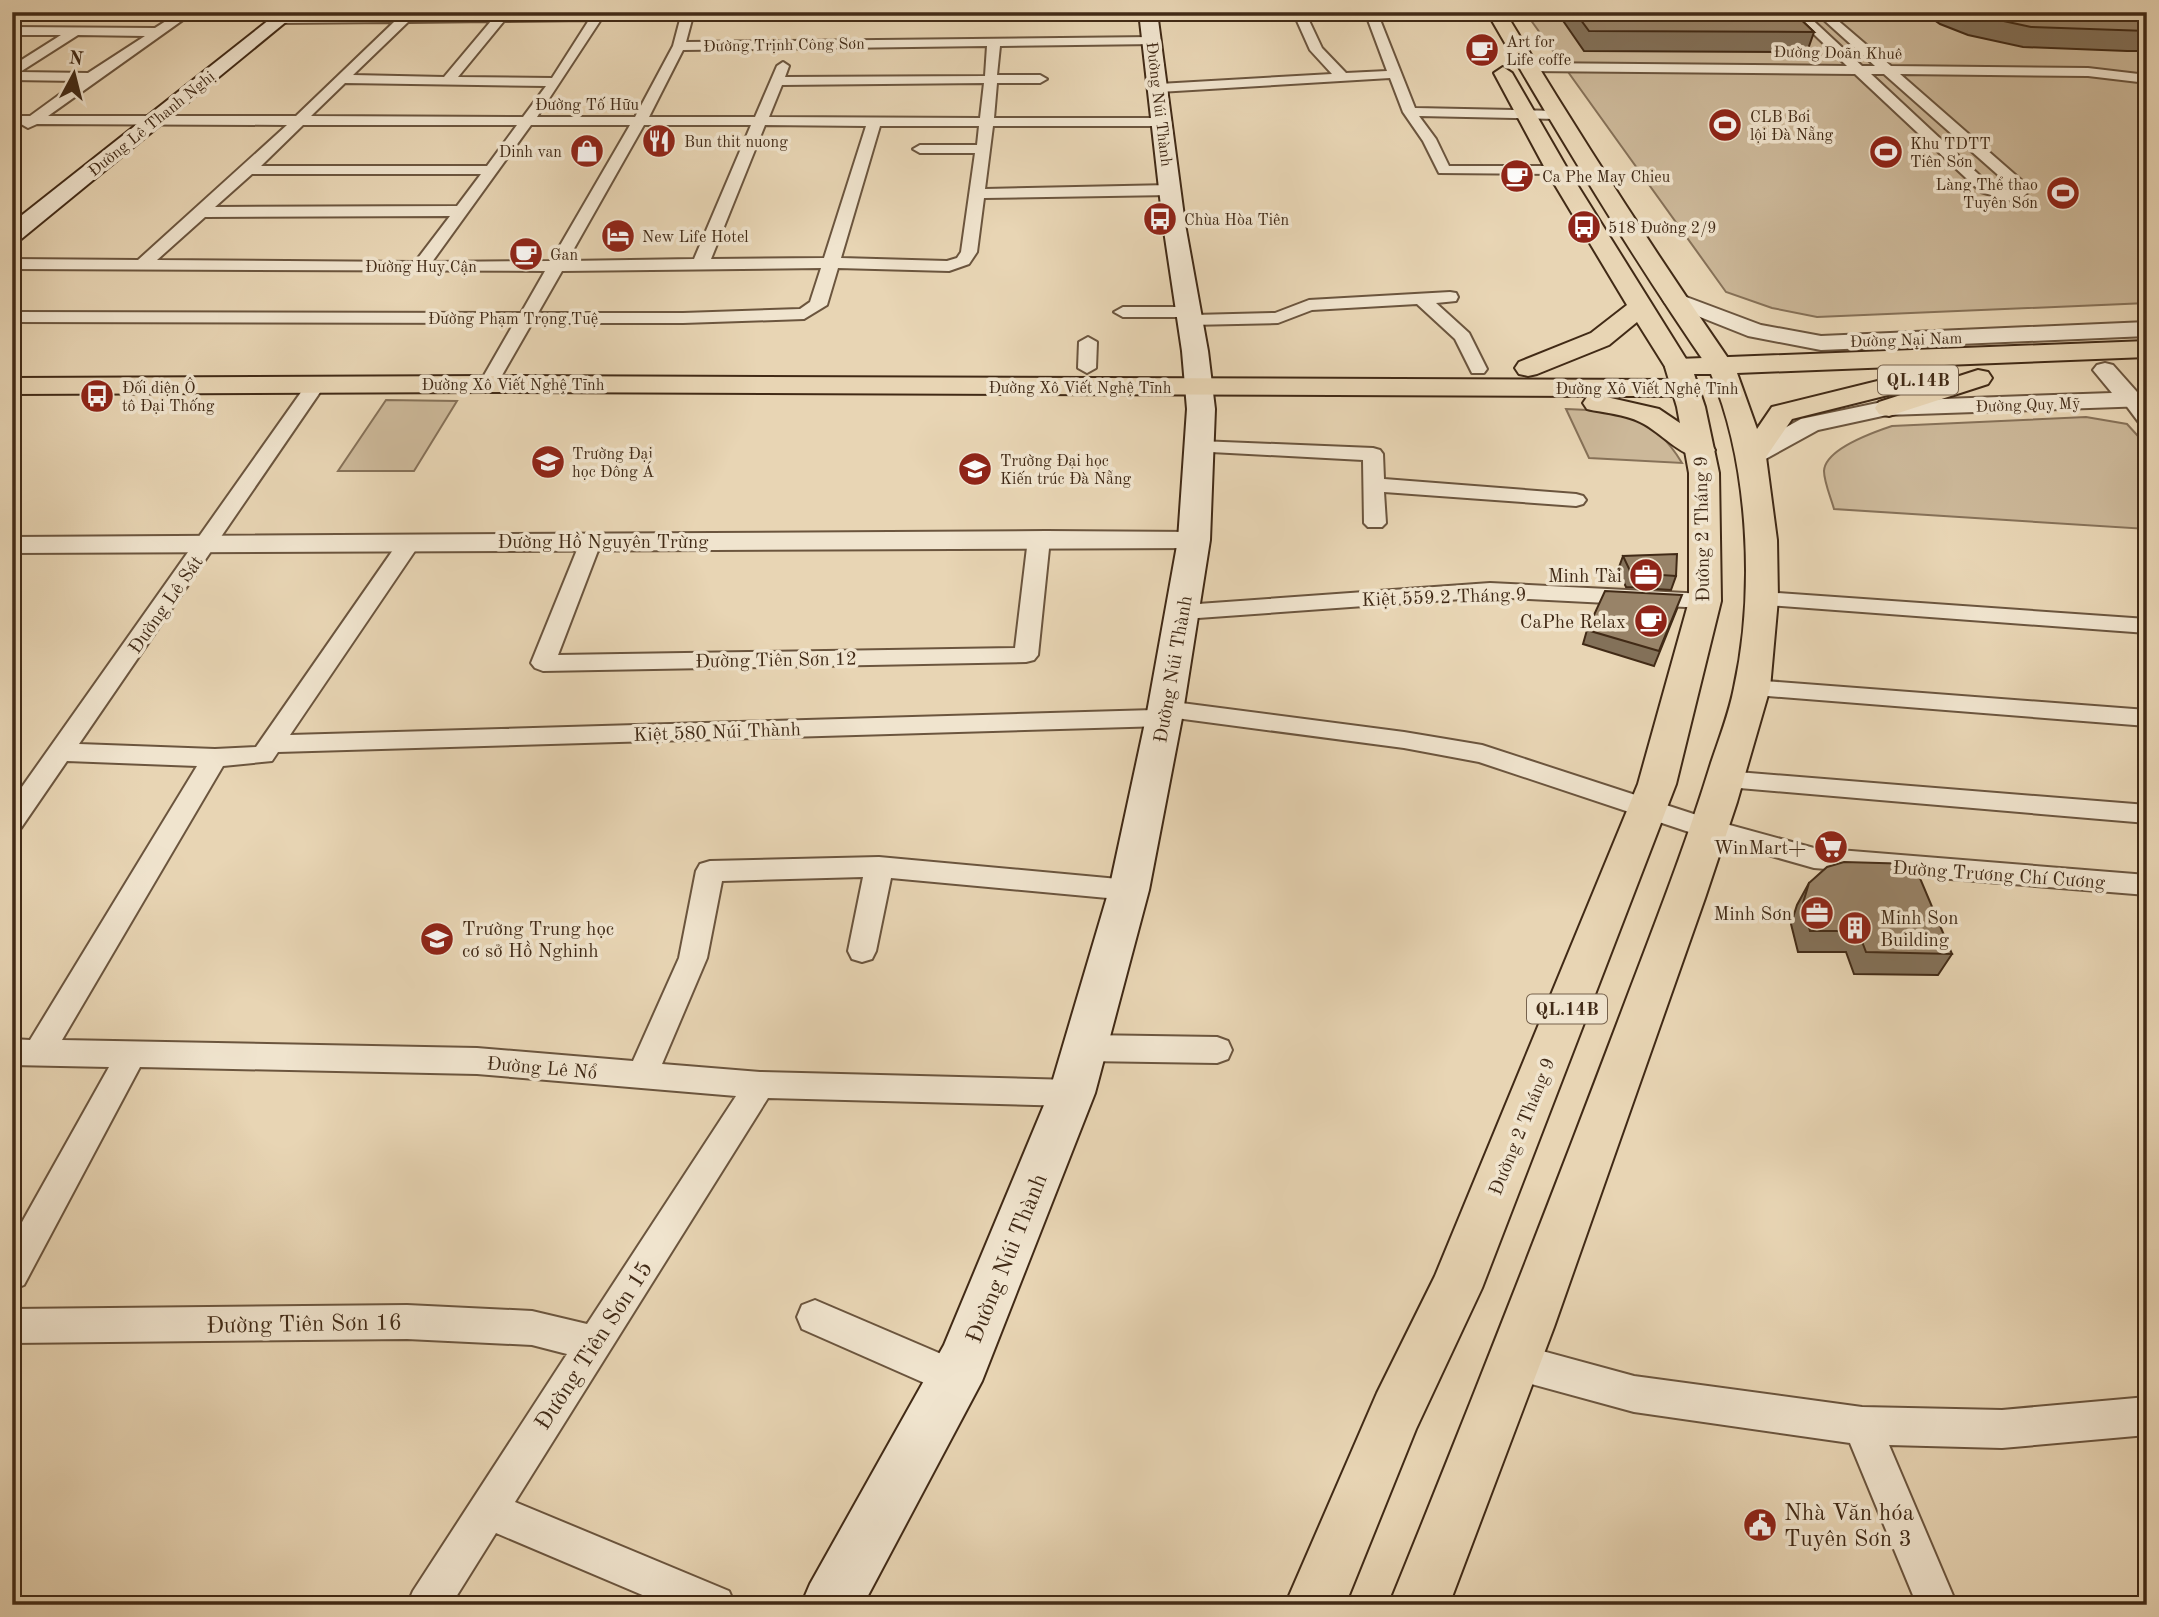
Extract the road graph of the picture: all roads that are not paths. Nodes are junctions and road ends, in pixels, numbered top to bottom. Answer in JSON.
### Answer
{"nodes":[{"id":1,"x":188,"y":12,"type":"edge"},
{"id":2,"x":688,"y":12,"type":"edge"},
{"id":3,"x":1299,"y":12,"type":"edge"},
{"id":4,"x":1371,"y":12,"type":"edge"},
{"id":5,"x":1496,"y":12,"type":"edge"},
{"id":6,"x":1797,"y":12,"type":"edge"},
{"id":7,"x":1821,"y":12,"type":"edge"},
{"id":8,"x":1148,"y":13,"type":"edge"},
{"id":9,"x":599,"y":14,"type":"edge"},
{"id":10,"x":1114,"y":14,"type":"edge"},
{"id":11,"x":285,"y":16,"type":"edge"},
{"id":12,"x":501,"y":17,"type":"junction"},
{"id":13,"x":405,"y":18,"type":"junction"},
{"id":14,"x":12,"y":31,"type":"edge"},
{"id":15,"x":76,"y":31,"type":"junction"},
{"id":16,"x":158,"y":32,"type":"junction"},
{"id":17,"x":1152,"y":41,"type":"junction"},
{"id":18,"x":994,"y":42,"type":"junction"},
{"id":19,"x":1066,"y":42,"type":"junction"},
{"id":20,"x":791,"y":44,"type":"junction"},
{"id":21,"x":679,"y":46,"type":"junction"},
{"id":22,"x":1495,"y":59,"type":"dead end"},
{"id":23,"x":1067,"y":60,"type":"dead end"},
{"id":24,"x":1528,"y":67,"type":"junction"},
{"id":25,"x":1861,"y":70,"type":"junction"},
{"id":26,"x":1888,"y":70,"type":"junction"},
{"id":27,"x":12,"y":74,"type":"edge"},
{"id":28,"x":1394,"y":74,"type":"junction"},
{"id":29,"x":1342,"y":76,"type":"junction"},
{"id":30,"x":91,"y":77,"type":"junction"},
{"id":31,"x":341,"y":79,"type":"junction"},
{"id":32,"x":1040,"y":79,"type":"dead end"},
{"id":33,"x":2147,"y":79,"type":"edge"},
{"id":34,"x":447,"y":81,"type":"junction"},
{"id":35,"x":777,"y":81,"type":"junction"},
{"id":36,"x":556,"y":82,"type":"junction"},
{"id":37,"x":989,"y":86,"type":"junction"},
{"id":38,"x":1159,"y":88,"type":"junction"},
{"id":39,"x":1035,"y":94,"type":"dead end"},
{"id":40,"x":1410,"y":112,"type":"junction"},
{"id":41,"x":1525,"y":114,"type":"junction"},
{"id":42,"x":1557,"y":115,"type":"junction"},
{"id":43,"x":12,"y":120,"type":"edge"},
{"id":44,"x":33,"y":120,"type":"junction"},
{"id":45,"x":875,"y":120,"type":"junction"},
{"id":46,"x":987,"y":120,"type":"junction"},
{"id":47,"x":152,"y":121,"type":"junction"},
{"id":48,"x":297,"y":121,"type":"junction"},
{"id":49,"x":527,"y":121,"type":"junction"},
{"id":50,"x":639,"y":122,"type":"junction"},
{"id":51,"x":759,"y":122,"type":"junction"},
{"id":52,"x":1162,"y":122,"type":"junction"},
{"id":53,"x":12,"y":135,"type":"edge"},
{"id":54,"x":919,"y":149,"type":"dead end"},
{"id":55,"x":983,"y":149,"type":"junction"},
{"id":56,"x":248,"y":170,"type":"junction"},
{"id":57,"x":490,"y":170,"type":"junction"},
{"id":58,"x":1557,"y":170,"type":"junction"},
{"id":59,"x":1171,"y":190,"type":"junction"},
{"id":60,"x":978,"y":194,"type":"junction"},
{"id":61,"x":461,"y":211,"type":"junction"},
{"id":62,"x":203,"y":212,"type":"junction"},
{"id":63,"x":12,"y":235,"type":"edge"},
{"id":64,"x":829,"y":263,"type":"junction"},
{"id":65,"x":12,"y":264,"type":"edge"},
{"id":66,"x":143,"y":264,"type":"junction"},
{"id":67,"x":558,"y":265,"type":"junction"},
{"id":68,"x":700,"y":265,"type":"junction"},
{"id":69,"x":420,"y":267,"type":"junction"},
{"id":70,"x":1450,"y":297,"type":"dead end"},
{"id":71,"x":1673,"y":298,"type":"junction"},
{"id":72,"x":1422,"y":299,"type":"junction"},
{"id":73,"x":1641,"y":306,"type":"junction"},
{"id":74,"x":1123,"y":313,"type":"dead end"},
{"id":75,"x":1189,"y":316,"type":"junction"},
{"id":76,"x":12,"y":317,"type":"edge"},
{"id":77,"x":526,"y":318,"type":"junction"},
{"id":78,"x":1821,"y":343,"type":"junction"},
{"id":79,"x":2144,"y":349,"type":"edge"},
{"id":80,"x":1947,"y":358,"type":"junction"},
{"id":81,"x":12,"y":365,"type":"edge"},
{"id":82,"x":1478,"y":369,"type":"junction"},
{"id":83,"x":2105,"y":370,"type":"junction"},
{"id":84,"x":494,"y":374,"type":"junction"},
{"id":85,"x":1704,"y":377,"type":"junction"},
{"id":86,"x":1198,"y":378,"type":"junction"},
{"id":87,"x":1533,"y":378,"type":"junction"},
{"id":88,"x":1978,"y":378,"type":"junction"},
{"id":89,"x":1914,"y":380,"type":"junction"},
{"id":90,"x":316,"y":385,"type":"junction"},
{"id":91,"x":12,"y":386,"type":"edge"},
{"id":92,"x":2139,"y":400,"type":"edge"},
{"id":93,"x":1887,"y":408,"type":"junction"},
{"id":94,"x":2147,"y":420,"type":"edge"},
{"id":95,"x":1199,"y":447,"type":"junction"},
{"id":96,"x":1700,"y":450,"type":"junction"},
{"id":97,"x":1751,"y":457,"type":"junction"},
{"id":98,"x":1376,"y":485,"type":"junction"},
{"id":99,"x":1576,"y":500,"type":"dead end"},
{"id":100,"x":1375,"y":523,"type":"dead end"},
{"id":101,"x":1039,"y":539,"type":"junction"},
{"id":102,"x":592,"y":540,"type":"junction"},
{"id":103,"x":1194,"y":540,"type":"junction"},
{"id":104,"x":410,"y":542,"type":"junction"},
{"id":105,"x":12,"y":545,"type":"edge"},
{"id":106,"x":205,"y":546,"type":"junction"},
{"id":107,"x":1762,"y":599,"type":"junction"},
{"id":108,"x":1705,"y":601,"type":"junction"},
{"id":109,"x":1184,"y":612,"type":"junction"},
{"id":110,"x":2147,"y":626,"type":"edge"},
{"id":111,"x":1752,"y":688,"type":"junction"},
{"id":112,"x":1165,"y":713,"type":"junction"},
{"id":113,"x":2147,"y":718,"type":"edge"},
{"id":114,"x":270,"y":744,"type":"junction"},
{"id":115,"x":62,"y":752,"type":"junction"},
{"id":116,"x":215,"y":758,"type":"junction"},
{"id":117,"x":1725,"y":780,"type":"junction"},
{"id":118,"x":1649,"y":809,"type":"junction"},
{"id":119,"x":2147,"y":814,"type":"edge"},
{"id":120,"x":12,"y":821,"type":"edge"},
{"id":121,"x":1710,"y":829,"type":"junction"},
{"id":122,"x":878,"y":867,"type":"junction"},
{"id":123,"x":2147,"y":885,"type":"edge"},
{"id":124,"x":1129,"y":890,"type":"junction"},
{"id":125,"x":862,"y":951,"type":"dead end"},
{"id":126,"x":1086,"y":1048,"type":"junction"},
{"id":127,"x":1217,"y":1051,"type":"dead end"},
{"id":128,"x":26,"y":1052,"type":"edge"},
{"id":129,"x":132,"y":1053,"type":"junction"},
{"id":130,"x":642,"y":1075,"type":"junction"},
{"id":131,"x":760,"y":1085,"type":"junction"},
{"id":132,"x":1072,"y":1093,"type":"junction"},
{"id":133,"x":12,"y":1274,"type":"edge"},
{"id":134,"x":815,"y":1317,"type":"dead end"},
{"id":135,"x":12,"y":1326,"type":"edge"},
{"id":136,"x":593,"y":1343,"type":"junction"},
{"id":137,"x":1513,"y":1361,"type":"junction"},
{"id":138,"x":954,"y":1378,"type":"junction"},
{"id":139,"x":2147,"y":1416,"type":"edge"},
{"id":140,"x":1862,"y":1426,"type":"junction"},
{"id":141,"x":487,"y":1510,"type":"junction"},
{"id":142,"x":427,"y":1605,"type":"edge"},
{"id":143,"x":715,"y":1605,"type":"edge"},
{"id":144,"x":831,"y":1605,"type":"edge"},
{"id":145,"x":1315,"y":1605,"type":"edge"},
{"id":146,"x":1419,"y":1605,"type":"edge"},
{"id":147,"x":1937,"y":1605,"type":"edge"}],
"edges":[{"from":1,"to":16,"type":"street"},
{"from":2,"to":21,"type":"street"},
{"from":3,"to":29,"type":"street"},
{"from":4,"to":28,"type":"street"},
{"from":5,"to":24,"type":"main road","name":"Đường 2 Tháng 9"},
{"from":6,"to":25,"type":"street"},
{"from":7,"to":26,"type":"street"},
{"from":8,"to":10,"type":"street"},
{"from":8,"to":17,"type":"main road","name":"Đường Núi Thành"},
{"from":9,"to":12,"type":"street"},
{"from":9,"to":36,"type":"street"},
{"from":11,"to":13,"type":"street"},
{"from":11,"to":47,"type":"main road","name":"Đường Lê Thanh Nghị"},
{"from":12,"to":13,"type":"street"},
{"from":12,"to":34,"type":"street"},
{"from":13,"to":31,"type":"street"},
{"from":14,"to":15,"type":"street"},
{"from":15,"to":16,"type":"street"},
{"from":15,"to":27,"type":"street"},
{"from":16,"to":30,"type":"street"},
{"from":17,"to":19,"type":"street","name":"Đường Trịnh Công Sơn"},
{"from":17,"to":38,"type":"main road","name":"Đường Núi Thành"},
{"from":18,"to":19,"type":"street","name":"Đường Trịnh Công Sơn"},
{"from":18,"to":20,"type":"street","name":"Đường Trịnh Công Sơn"},
{"from":18,"to":37,"type":"street"},
{"from":19,"to":23,"type":"street"},
{"from":20,"to":21,"type":"street","name":"Đường Trịnh Công Sơn"},
{"from":20,"to":35,"type":"street"},
{"from":21,"to":50,"type":"street","name":"Đường Trịnh Công Sơn"},
{"from":22,"to":41,"type":"main road","name":"Đường 2 Tháng 9"},
{"from":24,"to":25,"type":"street","name":"Đường Doãn Khuê"},
{"from":24,"to":42,"type":"main road","name":"Đường 2 Tháng 9"},
{"from":25,"to":26,"type":"street","name":"Đường Doãn Khuê"},
{"from":25,"to":26,"type":"street"},
{"from":26,"to":33,"type":"street","name":"Đường Doãn Khuê"},
{"from":27,"to":30,"type":"street"},
{"from":28,"to":29,"type":"street"},
{"from":28,"to":40,"type":"street"},
{"from":29,"to":38,"type":"street"},
{"from":30,"to":44,"type":"street"},
{"from":31,"to":34,"type":"street"},
{"from":31,"to":48,"type":"street"},
{"from":32,"to":37,"type":"street"},
{"from":34,"to":36,"type":"street"},
{"from":35,"to":37,"type":"street"},
{"from":35,"to":51,"type":"street"},
{"from":36,"to":49,"type":"street"},
{"from":37,"to":39,"type":"street"},
{"from":37,"to":46,"type":"street"},
{"from":38,"to":52,"type":"main road","name":"Đường Núi Thành"},
{"from":40,"to":41,"type":"street"},
{"from":40,"to":58,"type":"street"},
{"from":41,"to":42,"type":"street"},
{"from":41,"to":58,"type":"main road","name":"Đường 2 Tháng 9"},
{"from":42,"to":71,"type":"main road","name":"Đường 2 Tháng 9"},
{"from":43,"to":44,"type":"street","name":"Đường Tố Hữu"},
{"from":44,"to":47,"type":"street","name":"Đường Tố Hữu"},
{"from":44,"to":53,"type":"street"},
{"from":45,"to":46,"type":"street","name":"Đường Tố Hữu"},
{"from":45,"to":51,"type":"street","name":"Đường Tố Hữu"},
{"from":45,"to":64,"type":"street","name":"Đường Phạm Trọng Tuệ"},
{"from":46,"to":52,"type":"street","name":"Đường Tố Hữu"},
{"from":46,"to":55,"type":"street"},
{"from":47,"to":48,"type":"street","name":"Đường Tố Hữu"},
{"from":47,"to":63,"type":"main road","name":"Đường Lê Thanh Nghị"},
{"from":48,"to":49,"type":"street","name":"Đường Tố Hữu"},
{"from":48,"to":56,"type":"street"},
{"from":49,"to":50,"type":"street","name":"Đường Tố Hữu"},
{"from":49,"to":57,"type":"street"},
{"from":50,"to":51,"type":"street","name":"Đường Tố Hữu"},
{"from":50,"to":67,"type":"street","name":"Đường Trịnh Công Sơn"},
{"from":51,"to":68,"type":"street"},
{"from":52,"to":59,"type":"main road","name":"Đường Núi Thành"},
{"from":54,"to":55,"type":"street"},
{"from":55,"to":60,"type":"street"},
{"from":56,"to":57,"type":"street"},
{"from":56,"to":62,"type":"street"},
{"from":57,"to":61,"type":"street"},
{"from":58,"to":73,"type":"main road","name":"Đường 2 Tháng 9"},
{"from":59,"to":60,"type":"street"},
{"from":59,"to":75,"type":"main road","name":"Đường Núi Thành"},
{"from":60,"to":64,"type":"street","name":"Đường Huy Cận"},
{"from":61,"to":62,"type":"street"},
{"from":61,"to":69,"type":"street"},
{"from":62,"to":66,"type":"street"},
{"from":64,"to":68,"type":"street","name":"Đường Huy Cận"},
{"from":64,"to":77,"type":"street","name":"Đường Phạm Trọng Tuệ"},
{"from":65,"to":66,"type":"street","name":"Đường Huy Cận"},
{"from":66,"to":69,"type":"street","name":"Đường Huy Cận"},
{"from":67,"to":68,"type":"street","name":"Đường Huy Cận"},
{"from":67,"to":69,"type":"street","name":"Đường Huy Cận"},
{"from":67,"to":77,"type":"street","name":"Đường Trịnh Công Sơn"},
{"from":70,"to":72,"type":"street"},
{"from":71,"to":78,"type":"street","name":"Đường Nại Nam"},
{"from":71,"to":85,"type":"main road","name":"Đường 2 Tháng 9"},
{"from":72,"to":75,"type":"street"},
{"from":72,"to":82,"type":"street"},
{"from":73,"to":85,"type":"main road","name":"Đường 2 Tháng 9"},
{"from":73,"to":87,"type":"main road"},
{"from":74,"to":75,"type":"street"},
{"from":75,"to":86,"type":"main road","name":"Đường Núi Thành"},
{"from":76,"to":77,"type":"street","name":"Đường Phạm Trọng Tuệ"},
{"from":77,"to":84,"type":"street","name":"Đường Trịnh Công Sơn"},
{"from":78,"to":79,"type":"street","name":"Đường Nại Nam"},
{"from":78,"to":80,"type":"main road"},
{"from":79,"to":80,"type":"main road","name":"Đường Xô Viết Nghệ Tĩnh","number":"QL.14B"},
{"from":79,"to":83,"type":"main road","name":"Đường Xô Viết Nghệ Tĩnh","number":"QL.14B"},
{"from":80,"to":85,"type":"main road","name":"Đường Xô Viết Nghệ Tĩnh","number":"QL.14B"},
{"from":81,"to":84,"type":"main road","name":"Đường Xô Viết Nghệ Tĩnh"},
{"from":82,"to":86,"type":"main road","name":"Đường Xô Viết Nghệ Tĩnh"},
{"from":82,"to":87,"type":"main road","name":"Đường Xô Viết Nghệ Tĩnh"},
{"from":83,"to":88,"type":"main road","name":"Đường Xô Viết Nghệ Tĩnh","number":"QL.14B"},
{"from":83,"to":92,"type":"street"},
{"from":84,"to":86,"type":"main road","name":"Đường Xô Viết Nghệ Tĩnh"},
{"from":84,"to":86,"type":"main road","name":"Đường Xô Viết Nghệ Tĩnh"},
{"from":84,"to":90,"type":"main road","name":"Đường Xô Viết Nghệ Tĩnh"},
{"from":85,"to":87,"type":"main road","name":"Đường Xô Viết Nghệ Tĩnh"},
{"from":85,"to":89,"type":"main road","name":"Đường Xô Viết Nghệ Tĩnh","number":"QL.14B"},
{"from":85,"to":96,"type":"main road","name":"Đường 2 Tháng 9","number":"QL.14B"},
{"from":85,"to":97,"type":"main road","name":"Đường 2 Tháng 9"},
{"from":86,"to":87,"type":"main road","name":"Đường Xô Viết Nghệ Tĩnh"},
{"from":86,"to":95,"type":"main road","name":"Đường Núi Thành"},
{"from":87,"to":96,"type":"main road"},
{"from":88,"to":89,"type":"main road","name":"Đường Xô Viết Nghệ Tĩnh","number":"QL.14B"},
{"from":88,"to":93,"type":"main road"},
{"from":89,"to":97,"type":"main road"},
{"from":90,"to":91,"type":"main road","name":"Đường Xô Viết Nghệ Tĩnh"},
{"from":90,"to":106,"type":"street","name":"Đường Lê Sát"},
{"from":92,"to":93,"type":"street","name":"Đường Quy Mỹ"},
{"from":92,"to":94,"type":"street"},
{"from":93,"to":97,"type":"street","name":"Đường Quy Mỹ"},
{"from":95,"to":98,"type":"street"},
{"from":95,"to":103,"type":"main road","name":"Đường Núi Thành"},
{"from":96,"to":108,"type":"main road","name":"Đường 2 Tháng 9","number":"QL.14B"},
{"from":97,"to":107,"type":"main road","name":"Đường 2 Tháng 9"},
{"from":98,"to":99,"type":"street"},
{"from":98,"to":100,"type":"street"},
{"from":101,"to":102,"type":"street","name":"Đường Hồ Nguyên Trừng"},
{"from":101,"to":102,"type":"street","name":"Đường Tiên Sơn 12"},
{"from":101,"to":103,"type":"street","name":"Đường Hồ Nguyên Trừng"},
{"from":102,"to":104,"type":"street","name":"Đường Hồ Nguyên Trừng"},
{"from":103,"to":109,"type":"main road","name":"Đường Núi Thành"},
{"from":104,"to":106,"type":"street","name":"Đường Hồ Nguyên Trừng"},
{"from":104,"to":114,"type":"street"},
{"from":105,"to":106,"type":"street","name":"Đường Hồ Nguyên Trừng"},
{"from":106,"to":115,"type":"street","name":"Đường Lê Sát"},
{"from":107,"to":110,"type":"street"},
{"from":107,"to":111,"type":"main road","name":"Đường 2 Tháng 9"},
{"from":108,"to":109,"type":"street","name":"Kiệt 559 2 Tháng 9"},
{"from":108,"to":118,"type":"main road","name":"Đường 2 Tháng 9","number":"QL.14B"},
{"from":109,"to":112,"type":"main road","name":"Đường Núi Thành"},
{"from":111,"to":113,"type":"street"},
{"from":111,"to":117,"type":"main road","name":"Đường 2 Tháng 9"},
{"from":112,"to":114,"type":"street","name":"Kiệt 580 Núi Thành"},
{"from":112,"to":118,"type":"street","name":"Kiệt 580 Núi Thành"},
{"from":112,"to":124,"type":"main road","name":"Đường Núi Thành"},
{"from":114,"to":116,"type":"street"},
{"from":115,"to":116,"type":"street"},
{"from":115,"to":120,"type":"street","name":"Đường Lê Sát"},
{"from":116,"to":128,"type":"street"},
{"from":117,"to":119,"type":"street"},
{"from":117,"to":121,"type":"main road","name":"Đường 2 Tháng 9"},
{"from":118,"to":121,"type":"street","name":"Đường Trương Chí Cương"},
{"from":118,"to":145,"type":"main road","name":"Đường 2 Tháng 9","number":"QL.14B"},
{"from":121,"to":123,"type":"street","name":"Đường Trương Chí Cương"},
{"from":121,"to":137,"type":"main road","name":"Đường 2 Tháng 9"},
{"from":122,"to":124,"type":"street"},
{"from":122,"to":125,"type":"street"},
{"from":122,"to":130,"type":"street"},
{"from":124,"to":126,"type":"main road","name":"Đường Núi Thành"},
{"from":126,"to":127,"type":"street"},
{"from":126,"to":132,"type":"main road","name":"Đường Núi Thành"},
{"from":128,"to":129,"type":"street","name":"Đường Lê Nổ"},
{"from":129,"to":130,"type":"street","name":"Đường Lê Nổ"},
{"from":129,"to":133,"type":"street"},
{"from":130,"to":131,"type":"street","name":"Đường Lê Nổ"},
{"from":131,"to":132,"type":"street","name":"Đường Lê Nổ"},
{"from":131,"to":136,"type":"street","name":"Đường Tiên Sơn 15"},
{"from":132,"to":138,"type":"main road","name":"Đường Núi Thành"},
{"from":134,"to":138,"type":"street"},
{"from":135,"to":136,"type":"street","name":"Đường Tiên Sơn 16"},
{"from":136,"to":141,"type":"street","name":"Đường Tiên Sơn 15"},
{"from":137,"to":140,"type":"street"},
{"from":137,"to":146,"type":"main road","name":"Đường 2 Tháng 9"},
{"from":138,"to":144,"type":"main road","name":"Đường Núi Thành"},
{"from":139,"to":140,"type":"street"},
{"from":140,"to":147,"type":"street"},
{"from":141,"to":142,"type":"street","name":"Đường Tiên Sơn 15"},
{"from":141,"to":143,"type":"street"}]}
